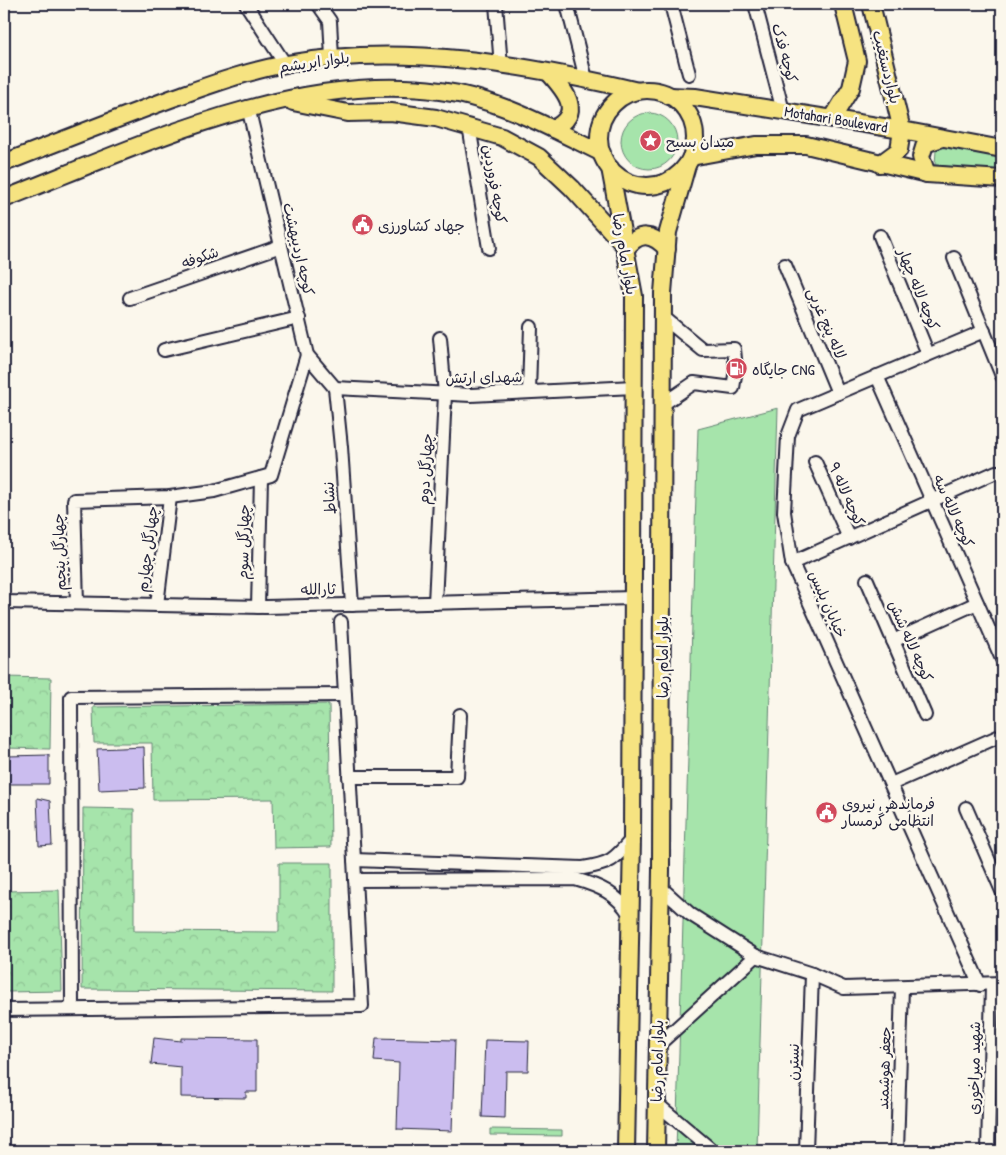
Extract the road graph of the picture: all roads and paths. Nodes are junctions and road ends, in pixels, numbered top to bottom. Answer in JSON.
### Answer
{"nodes":[{"id":1,"x":246,"y":4,"type":"edge"},
{"id":2,"x":318,"y":4,"type":"edge"},
{"id":3,"x":496,"y":4,"type":"edge"},
{"id":4,"x":567,"y":4,"type":"edge"},
{"id":5,"x":671,"y":4,"type":"edge"},
{"id":6,"x":755,"y":4,"type":"edge"},
{"id":7,"x":843,"y":4,"type":"edge"},
{"id":8,"x":871,"y":4,"type":"edge"},
{"id":9,"x":332,"y":57,"type":"junction"},
{"id":10,"x":285,"y":64,"type":"junction"},
{"id":11,"x":501,"y":66,"type":"junction"},
{"id":12,"x":549,"y":73,"type":"junction"},
{"id":13,"x":690,"y":74,"type":"dead end"},
{"id":14,"x":586,"y":79,"type":"junction"},
{"id":15,"x":638,"y":91,"type":"junction"},
{"id":16,"x":669,"y":96,"type":"junction"},
{"id":17,"x":286,"y":101,"type":"junction"},
{"id":18,"x":248,"y":108,"type":"junction"},
{"id":19,"x":783,"y":111,"type":"junction"},
{"id":20,"x":832,"y":119,"type":"junction"},
{"id":21,"x":469,"y":126,"type":"junction"},
{"id":22,"x":553,"y":129,"type":"junction"},
{"id":23,"x":902,"y":130,"type":"junction"},
{"id":24,"x":942,"y":138,"type":"junction"},
{"id":25,"x":1002,"y":149,"type":"edge"},
{"id":26,"x":602,"y":153,"type":"junction"},
{"id":27,"x":689,"y":161,"type":"junction"},
{"id":28,"x":4,"y":163,"type":"edge"},
{"id":29,"x":880,"y":164,"type":"junction"},
{"id":30,"x":610,"y":168,"type":"junction"},
{"id":31,"x":927,"y":174,"type":"junction"},
{"id":32,"x":1002,"y":178,"type":"edge"},
{"id":33,"x":4,"y":199,"type":"edge"},
{"id":34,"x":880,"y":236,"type":"dead end"},
{"id":35,"x":281,"y":246,"type":"junction"},
{"id":36,"x":489,"y":248,"type":"dead end"},
{"id":37,"x":624,"y":248,"type":"junction"},
{"id":38,"x":666,"y":249,"type":"junction"},
{"id":39,"x":954,"y":258,"type":"dead end"},
{"id":40,"x":785,"y":265,"type":"dead end"},
{"id":41,"x":130,"y":298,"type":"dead end"},
{"id":42,"x":663,"y":317,"type":"junction"},
{"id":43,"x":299,"y":318,"type":"junction"},
{"id":44,"x":531,"y":326,"type":"dead end"},
{"id":45,"x":984,"y":330,"type":"junction"},
{"id":46,"x":440,"y":338,"type":"dead end"},
{"id":47,"x":164,"y":350,"type":"dead end"},
{"id":48,"x":928,"y":354,"type":"junction"},
{"id":49,"x":307,"y":355,"type":"junction"},
{"id":50,"x":877,"y":376,"type":"junction"},
{"id":51,"x":1002,"y":376,"type":"edge"},
{"id":52,"x":634,"y":387,"type":"junction"},
{"id":53,"x":334,"y":388,"type":"junction"},
{"id":54,"x":529,"y":392,"type":"junction"},
{"id":55,"x":838,"y":392,"type":"junction"},
{"id":56,"x":445,"y":394,"type":"junction"},
{"id":57,"x":662,"y":404,"type":"junction"},
{"id":58,"x":815,"y":462,"type":"dead end"},
{"id":59,"x":1002,"y":472,"type":"edge"},
{"id":60,"x":261,"y":478,"type":"junction"},
{"id":61,"x":170,"y":497,"type":"junction"},
{"id":62,"x":932,"y":501,"type":"junction"},
{"id":63,"x":848,"y":538,"type":"junction"},
{"id":64,"x":792,"y":563,"type":"junction"},
{"id":65,"x":866,"y":580,"type":"dead end"},
{"id":66,"x":633,"y":598,"type":"junction"},
{"id":67,"x":4,"y":602,"type":"edge"},
{"id":68,"x":77,"y":603,"type":"junction"},
{"id":69,"x":435,"y":603,"type":"junction"},
{"id":70,"x":977,"y":603,"type":"junction"},
{"id":71,"x":157,"y":605,"type":"junction"},
{"id":72,"x":352,"y":605,"type":"junction"},
{"id":73,"x":258,"y":607,"type":"junction"},
{"id":74,"x":341,"y":622,"type":"dead end"},
{"id":75,"x":893,"y":641,"type":"junction"},
{"id":76,"x":1002,"y":659,"type":"edge"},
{"id":77,"x":345,"y":695,"type":"junction"},
{"id":78,"x":460,"y":715,"type":"dead end"},
{"id":79,"x":925,"y":715,"type":"dead end"},
{"id":80,"x":1002,"y":735,"type":"edge"},
{"id":81,"x":349,"y":777,"type":"junction"},
{"id":82,"x":891,"y":784,"type":"junction"},
{"id":83,"x":966,"y":808,"type":"dead end"},
{"id":84,"x":632,"y":839,"type":"junction"},
{"id":85,"x":354,"y":860,"type":"junction"},
{"id":86,"x":997,"y":863,"type":"edge"},
{"id":87,"x":541,"y":874,"type":"junction"},
{"id":88,"x":355,"y":880,"type":"junction"},
{"id":89,"x":660,"y":887,"type":"junction"},
{"id":90,"x":1002,"y":891,"type":"edge"},
{"id":91,"x":630,"y":915,"type":"junction"},
{"id":92,"x":756,"y":956,"type":"junction"},
{"id":93,"x":812,"y":974,"type":"junction"},
{"id":94,"x":991,"y":984,"type":"edge"},
{"id":95,"x":902,"y":987,"type":"junction"},
{"id":96,"x":72,"y":1009,"type":"junction"},
{"id":97,"x":4,"y":1010,"type":"edge"},
{"id":98,"x":658,"y":1045,"type":"junction"},
{"id":99,"x":656,"y":1103,"type":"junction"},
{"id":100,"x":626,"y":1151,"type":"edge"},
{"id":101,"x":656,"y":1151,"type":"edge"},
{"id":102,"x":713,"y":1151,"type":"edge"},
{"id":103,"x":806,"y":1151,"type":"edge"},
{"id":104,"x":897,"y":1151,"type":"edge"},
{"id":105,"x":988,"y":1151,"type":"edge"}],
"edges":[{"from":1,"to":10,"type":"street"},
{"from":2,"to":9,"type":"street"},
{"from":3,"to":11,"type":"street"},
{"from":4,"to":14,"type":"street"},
{"from":5,"to":13,"type":"street"},
{"from":6,"to":19,"type":"street","name":"کوچه فدک"},
{"from":7,"to":20,"type":"main road"},
{"from":8,"to":23,"type":"main road","name":"بلواردستغیب"},
{"from":9,"to":10,"type":"main road","name":"بلوار ابریشم"},
{"from":9,"to":11,"type":"main road","name":"بلوار ابریشم"},
{"from":10,"to":28,"type":"main road","name":"بلوار ابریشم"},
{"from":11,"to":12,"type":"main road","name":"بلوار ابریشم"},
{"from":12,"to":14,"type":"main road","name":"بلوار ابریشم"},
{"from":12,"to":22,"type":"main road"},
{"from":14,"to":15,"type":"main road","name":"بلوار ابریشم"},
{"from":15,"to":16,"type":"main road"},
{"from":15,"to":26,"type":"main road"},
{"from":16,"to":19,"type":"main road","name":"Motahari Boulevard"},
{"from":16,"to":27,"type":"main road"},
{"from":17,"to":18,"type":"main road","name":"بلوار ابریشم"},
{"from":17,"to":21,"type":"main road"},
{"from":17,"to":22,"type":"main road","name":"بلوار ابریشم"},
{"from":18,"to":33,"type":"main road","name":"بلوار ابریشم"},
{"from":18,"to":35,"type":"street","name":"کوچه اردیبهشت"},
{"from":19,"to":20,"type":"main road","name":"Motahari Boulevard"},
{"from":20,"to":23,"type":"main road","name":"Motahari Boulevard"},
{"from":21,"to":36,"type":"street","name":"کوچه فروردین"},
{"from":21,"to":37,"type":"main road"},
{"from":22,"to":26,"type":"main road","name":"بلوار ابریشم"},
{"from":23,"to":24,"type":"main road","name":"Motahari Boulevard"},
{"from":23,"to":29,"type":"main road"},
{"from":24,"to":25,"type":"main road","name":"Motahari Boulevard"},
{"from":24,"to":31,"type":"main road"},
{"from":26,"to":30,"type":"main road"},
{"from":27,"to":29,"type":"main road","name":"Motahari Boulevard"},
{"from":27,"to":30,"type":"main road"},
{"from":27,"to":38,"type":"main road","name":"بلوار امام رضا"},
{"from":29,"to":31,"type":"main road","name":"Motahari Boulevard"},
{"from":30,"to":37,"type":"main road","name":"بلوار امام رضا"},
{"from":31,"to":32,"type":"main road","name":"Motahari Boulevard"},
{"from":34,"to":48,"type":"street","name":"کوچه لاله چهار"},
{"from":35,"to":41,"type":"street","name":"شکوفه"},
{"from":35,"to":43,"type":"street","name":"کوچه اردیبهشت"},
{"from":37,"to":38,"type":"main road"},
{"from":37,"to":52,"type":"main road","name":"بلوار امام رضا"},
{"from":38,"to":42,"type":"main road","name":"بلوار امام رضا"},
{"from":39,"to":45,"type":"street"},
{"from":40,"to":55,"type":"street","name":"لاله پنج غربی"},
{"from":42,"to":57,"type":"main road","name":"بلوار امام رضا"},
{"from":42,"to":57,"type":"street"},
{"from":43,"to":47,"type":"street"},
{"from":43,"to":49,"type":"street","name":"کوچه اردیبهشت"},
{"from":44,"to":54,"type":"street"},
{"from":45,"to":48,"type":"street","name":"خیابان پلیس"},
{"from":45,"to":51,"type":"street"},
{"from":46,"to":56,"type":"street","name":"چهارگل دوم"},
{"from":48,"to":50,"type":"street","name":"خیابان پلیس"},
{"from":49,"to":53,"type":"street","name":"کوچه اردیبهشت"},
{"from":49,"to":60,"type":"street"},
{"from":50,"to":55,"type":"street","name":"خیابان پلیس"},
{"from":50,"to":62,"type":"street","name":"کوچه لاله سه"},
{"from":52,"to":54,"type":"street","name":"شهدای ارتش"},
{"from":52,"to":66,"type":"main road","name":"بلوار امام رضا"},
{"from":53,"to":56,"type":"street","name":"شهدای ارتش"},
{"from":53,"to":72,"type":"street","name":"نشاط"},
{"from":54,"to":56,"type":"street","name":"شهدای ارتش"},
{"from":55,"to":64,"type":"street","name":"خیابان پلیس"},
{"from":56,"to":69,"type":"street","name":"چهارگل دوم"},
{"from":57,"to":89,"type":"main road","name":"بلوار امام رضا"},
{"from":58,"to":63,"type":"street","name":"کوچه لاله ۹"},
{"from":59,"to":62,"type":"street"},
{"from":60,"to":61,"type":"street"},
{"from":60,"to":73,"type":"street","name":"چهارگل سوم"},
{"from":61,"to":68,"type":"street","name":"چهارگل پنجم"},
{"from":61,"to":71,"type":"street","name":"چهارگل چهارم"},
{"from":62,"to":63,"type":"street"},
{"from":62,"to":70,"type":"street","name":"کوچه لاله سه"},
{"from":63,"to":64,"type":"street"},
{"from":64,"to":82,"type":"street","name":"خیابان پلیس"},
{"from":65,"to":75,"type":"street","name":"کوچه لاله شش"},
{"from":66,"to":69,"type":"street","name":"ثارالله"},
{"from":66,"to":84,"type":"main road","name":"بلوار امام رضا"},
{"from":67,"to":68,"type":"street","name":"ثارالله"},
{"from":68,"to":71,"type":"street","name":"ثارالله"},
{"from":69,"to":72,"type":"street","name":"ثارالله"},
{"from":70,"to":75,"type":"street"},
{"from":70,"to":76,"type":"street","name":"کوچه لاله سه"},
{"from":71,"to":73,"type":"street","name":"ثارالله"},
{"from":72,"to":73,"type":"street","name":"ثارالله"},
{"from":74,"to":77,"type":"street"},
{"from":75,"to":79,"type":"street","name":"کوچه لاله شش"},
{"from":77,"to":81,"type":"street"},
{"from":77,"to":96,"type":"street"},
{"from":78,"to":81,"type":"street"},
{"from":80,"to":82,"type":"street"},
{"from":81,"to":85,"type":"street"},
{"from":82,"to":94,"type":"street","name":"خیابان پلیس"},
{"from":83,"to":86,"type":"street"},
{"from":84,"to":87,"type":"street"},
{"from":84,"to":91,"type":"main road","name":"بلوار امام رضا"},
{"from":85,"to":87,"type":"street"},
{"from":85,"to":88,"type":"street"},
{"from":86,"to":90,"type":"street"},
{"from":87,"to":88,"type":"street"},
{"from":87,"to":91,"type":"street"},
{"from":88,"to":96,"type":"street"},
{"from":89,"to":92,"type":"street"},
{"from":89,"to":98,"type":"main road","name":"بلوار امام رضا"},
{"from":91,"to":100,"type":"main road","name":"بلوار امام رضا"},
{"from":92,"to":93,"type":"street"},
{"from":92,"to":98,"type":"street"},
{"from":93,"to":95,"type":"street"},
{"from":93,"to":103,"type":"street","name":"نسترن"},
{"from":94,"to":95,"type":"street"},
{"from":94,"to":105,"type":"street","name":"شهید میراخوری"},
{"from":95,"to":104,"type":"street","name":"جعفر هوشمند"},
{"from":96,"to":97,"type":"street"},
{"from":98,"to":99,"type":"main road","name":"بلوار امام رضا"},
{"from":99,"to":101,"type":"main road","name":"بلوار امام رضا"},
{"from":99,"to":102,"type":"street"}]}
